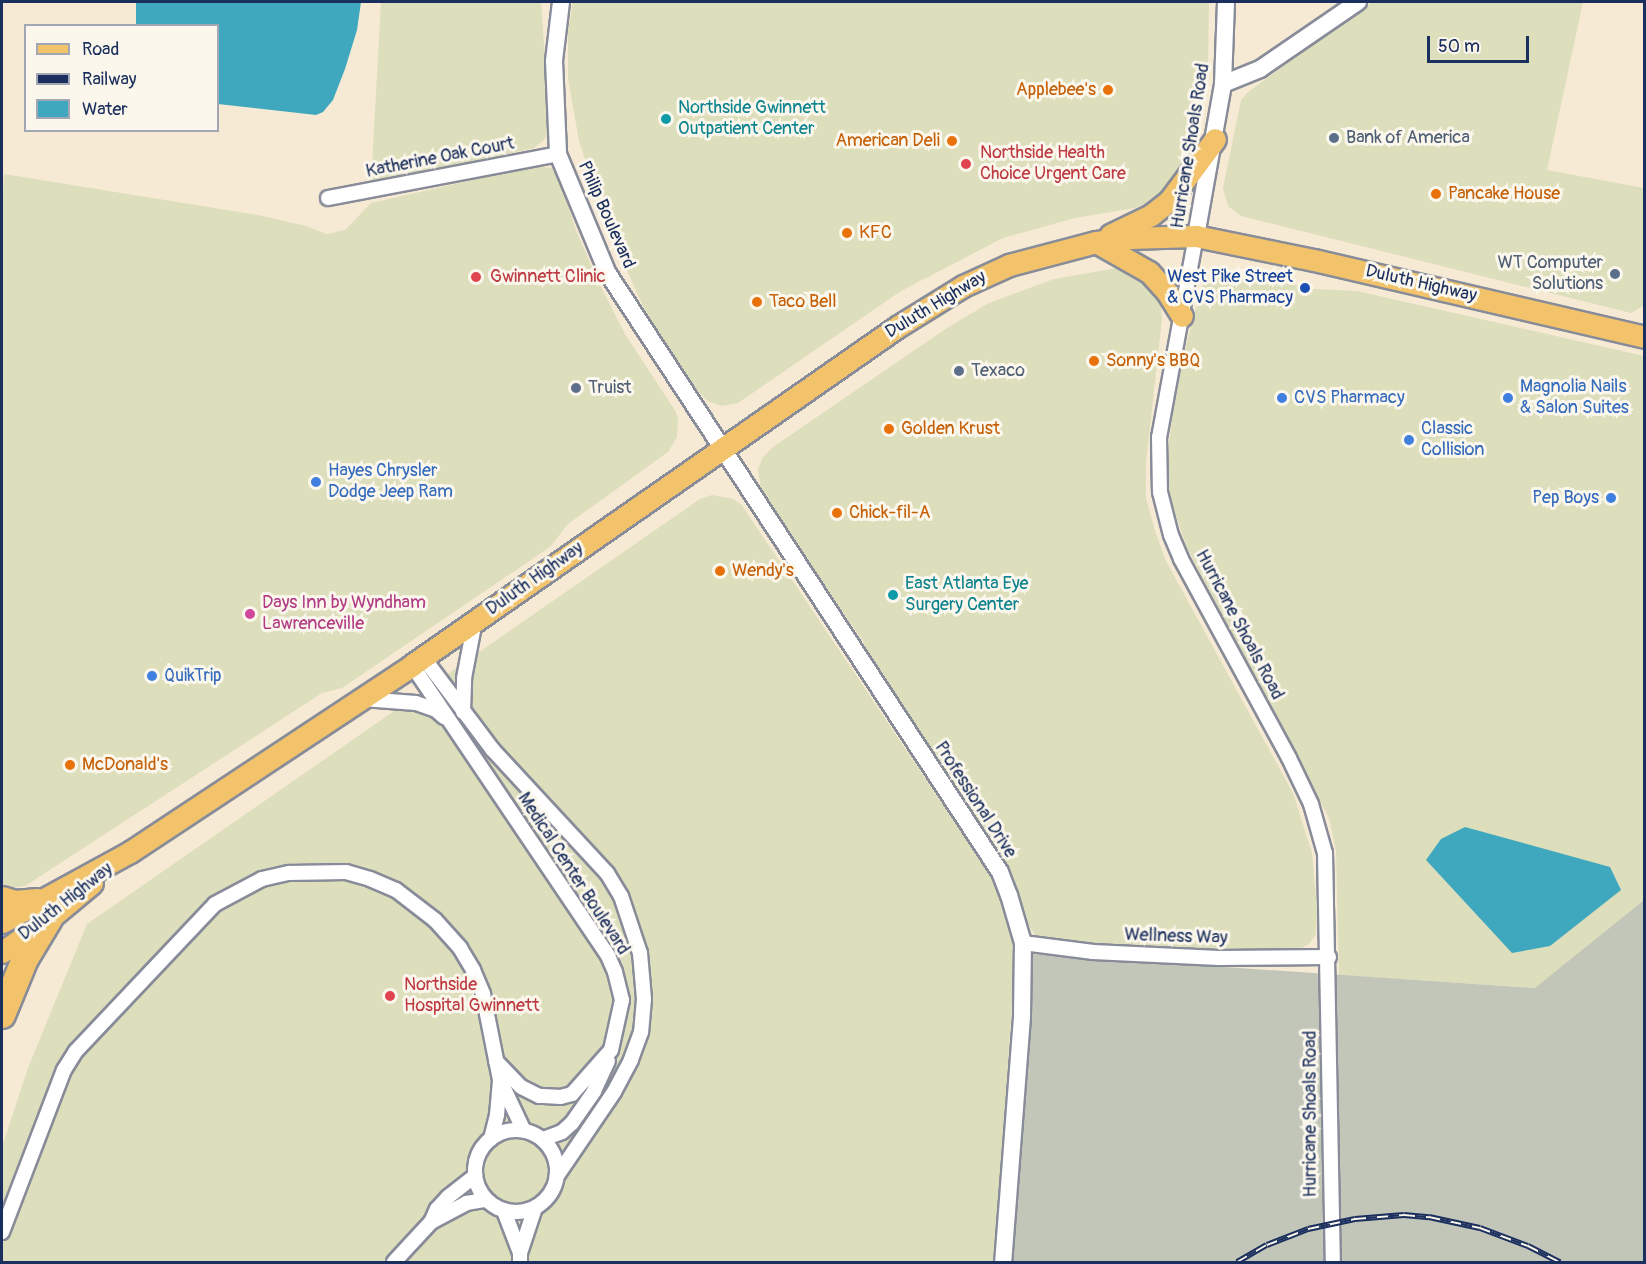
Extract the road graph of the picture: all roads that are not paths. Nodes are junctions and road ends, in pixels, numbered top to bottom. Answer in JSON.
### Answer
{"nodes":[{"id":1,"x":561,"y":2,"type":"edge"},
{"id":2,"x":1226,"y":2,"type":"edge"},
{"id":3,"x":1358,"y":2,"type":"edge"},
{"id":4,"x":1223,"y":84,"type":"junction"},
{"id":5,"x":1215,"y":139,"type":"junction"},
{"id":6,"x":558,"y":154,"type":"junction"},
{"id":7,"x":328,"y":198,"type":"dead end"},
{"id":8,"x":1196,"y":236,"type":"junction"},
{"id":9,"x":1096,"y":242,"type":"junction"},
{"id":10,"x":1182,"y":316,"type":"junction"},
{"id":11,"x":1644,"y":337,"type":"edge"},
{"id":12,"x":723,"y":449,"type":"junction"},
{"id":13,"x":475,"y":621,"type":"junction"},
{"id":14,"x":418,"y":661,"type":"junction"},
{"id":15,"x":361,"y":699,"type":"junction"},
{"id":16,"x":463,"y":712,"type":"junction"},
{"id":17,"x":451,"y":722,"type":"junction"},
{"id":18,"x":2,"y":900,"type":"edge"},
{"id":19,"x":44,"y":910,"type":"junction"},
{"id":20,"x":2,"y":922,"type":"edge"},
{"id":21,"x":1023,"y":943,"type":"junction"},
{"id":22,"x":2,"y":952,"type":"edge"},
{"id":23,"x":1329,"y":957,"type":"junction"},
{"id":24,"x":4,"y":996,"type":"edge"},
{"id":25,"x":611,"y":1050,"type":"junction"},
{"id":26,"x":496,"y":1061,"type":"junction"},
{"id":27,"x":500,"y":1080,"type":"junction"},
{"id":28,"x":524,"y":1131,"type":"junction"},
{"id":29,"x":490,"y":1138,"type":"junction"},
{"id":30,"x":543,"y":1139,"type":"junction"},
{"id":31,"x":475,"y":1176,"type":"junction"},
{"id":32,"x":557,"y":1176,"type":"junction"},
{"id":33,"x":486,"y":1200,"type":"junction"},
{"id":34,"x":535,"y":1208,"type":"junction"},
{"id":35,"x":504,"y":1211,"type":"junction"},
{"id":36,"x":431,"y":1222,"type":"junction"},
{"id":37,"x":2,"y":1232,"type":"edge"},
{"id":38,"x":520,"y":1258,"type":"edge"},
{"id":39,"x":394,"y":1263,"type":"edge"},
{"id":40,"x":1003,"y":1263,"type":"edge"},
{"id":41,"x":1333,"y":1263,"type":"edge"}],
"edges":[{"from":1,"to":6,"type":"street","name":"Philip Boulevard"},
{"from":2,"to":4,"type":"street","name":"Hurricane Shoals Road"},
{"from":3,"to":4,"type":"street"},
{"from":4,"to":5,"type":"street","name":"Hurricane Shoals Road"},
{"from":5,"to":8,"type":"street","name":"Hurricane Shoals Road"},
{"from":5,"to":9,"type":"main road"},
{"from":6,"to":7,"type":"street","name":"Katherine Oak Court"},
{"from":6,"to":12,"type":"street","name":"Philip Boulevard"},
{"from":8,"to":9,"type":"main road","name":"Duluth Highway"},
{"from":8,"to":10,"type":"street","name":"Hurricane Shoals Road"},
{"from":8,"to":11,"type":"main road","name":"Duluth Highway"},
{"from":9,"to":10,"type":"main road"},
{"from":9,"to":12,"type":"main road","name":"Duluth Highway"},
{"from":10,"to":23,"type":"street","name":"Hurricane Shoals Road"},
{"from":12,"to":13,"type":"main road","name":"Duluth Highway"},
{"from":12,"to":21,"type":"street","name":"Professional Drive"},
{"from":13,"to":14,"type":"main road","name":"Duluth Highway"},
{"from":13,"to":16,"type":"street"},
{"from":14,"to":15,"type":"main road","name":"Duluth Highway"},
{"from":14,"to":16,"type":"street","name":"Medical Center Boulevard"},
{"from":14,"to":17,"type":"street","name":"Medical Center Boulevard"},
{"from":15,"to":17,"type":"street"},
{"from":15,"to":19,"type":"main road","name":"Duluth Highway"},
{"from":16,"to":32,"type":"street","name":"Medical Center Boulevard"},
{"from":17,"to":25,"type":"street","name":"Medical Center Boulevard"},
{"from":18,"to":19,"type":"highway"},
{"from":19,"to":20,"type":"main road","name":"Duluth Highway"},
{"from":19,"to":22,"type":"main road","name":"Duluth Highway"},
{"from":19,"to":24,"type":"highway"},
{"from":21,"to":23,"type":"street","name":"Wellness Way"},
{"from":21,"to":40,"type":"street","name":"Professional Drive"},
{"from":23,"to":41,"type":"street","name":"Hurricane Shoals Road"},
{"from":25,"to":26,"type":"street","name":"Medical Center Boulevard"},
{"from":25,"to":30,"type":"street"},
{"from":26,"to":27,"type":"street"},
{"from":26,"to":37,"type":"street"},
{"from":27,"to":28,"type":"street"},
{"from":27,"to":29,"type":"street"},
{"from":28,"to":29,"type":"street"},
{"from":28,"to":30,"type":"street"},
{"from":29,"to":31,"type":"street"},
{"from":30,"to":32,"type":"street"},
{"from":31,"to":33,"type":"street"},
{"from":31,"to":36,"type":"street"},
{"from":32,"to":34,"type":"street"},
{"from":33,"to":35,"type":"street"},
{"from":33,"to":36,"type":"street"},
{"from":34,"to":35,"type":"street"},
{"from":34,"to":38,"type":"street"},
{"from":35,"to":38,"type":"street"},
{"from":36,"to":39,"type":"street"}]}
